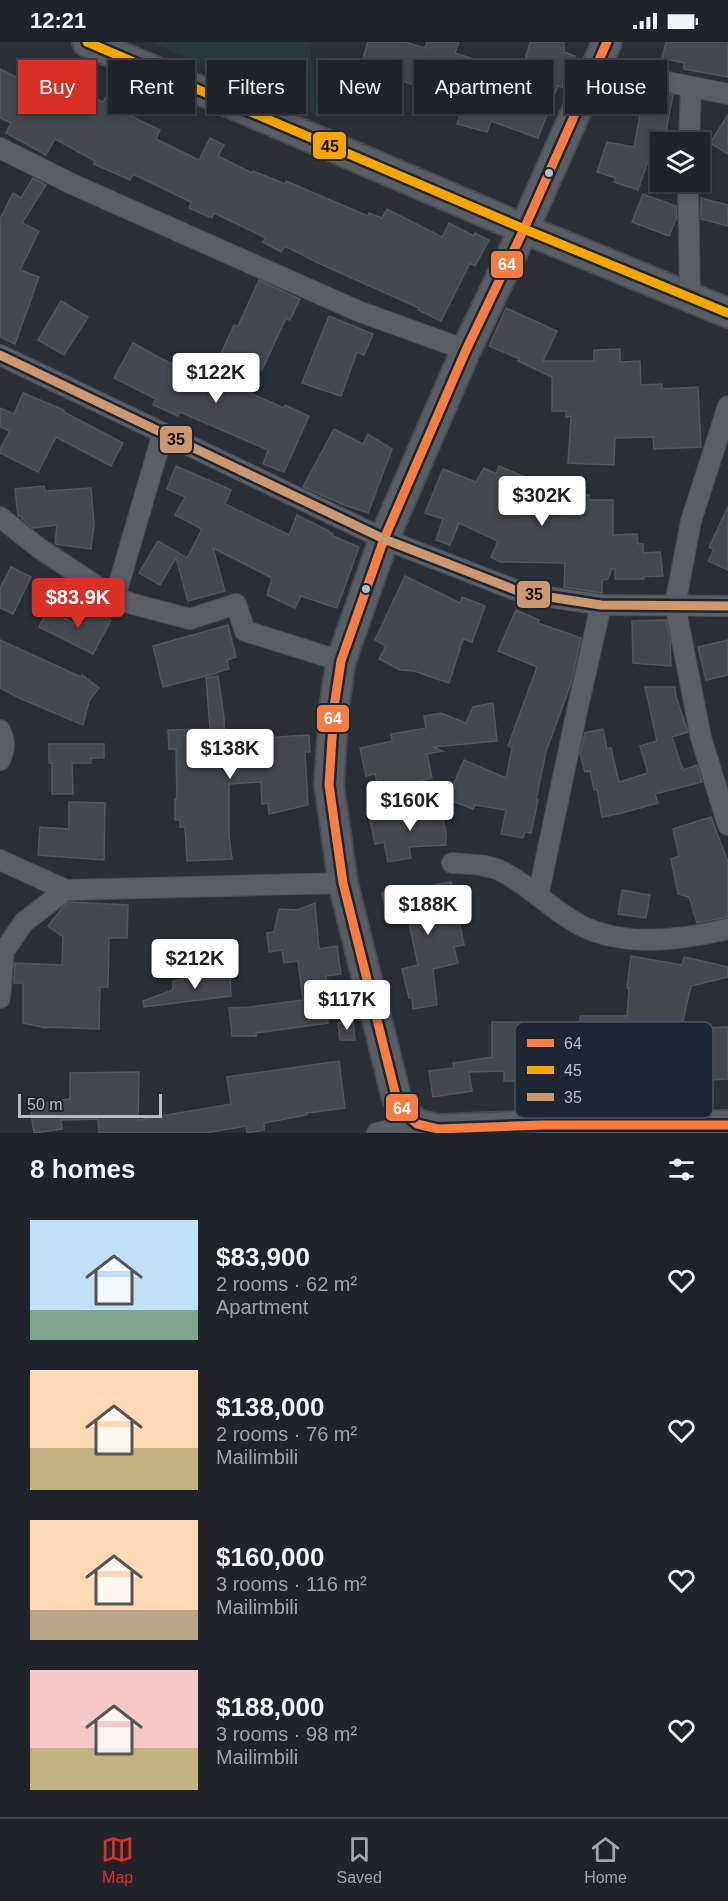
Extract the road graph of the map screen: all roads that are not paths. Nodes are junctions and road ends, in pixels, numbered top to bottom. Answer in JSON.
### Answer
{"nodes":[{"id":1,"x":87,"y":42,"type":"edge"},
{"id":2,"x":607,"y":42,"type":"edge"},
{"id":3,"x":599,"y":60,"type":"edge"},
{"id":4,"x":667,"y":83,"type":"edge"},
{"id":5,"x":691,"y":88,"type":"junction"},
{"id":6,"x":728,"y":94,"type":"edge"},
{"id":7,"x":576,"y":114,"type":"edge"},
{"id":8,"x":689,"y":132,"type":"edge"},
{"id":9,"x":0,"y":148,"type":"edge"},
{"id":10,"x":688,"y":192,"type":"edge"},
{"id":11,"x":524,"y":230,"type":"junction"},
{"id":12,"x":690,"y":298,"type":"junction"},
{"id":13,"x":728,"y":314,"type":"edge"},
{"id":14,"x":466,"y":350,"type":"junction"},
{"id":15,"x":0,"y":355,"type":"edge"},
{"id":16,"x":728,"y":406,"type":"edge"},
{"id":17,"x":164,"y":433,"type":"junction"},
{"id":18,"x":0,"y":517,"type":"edge"},
{"id":19,"x":384,"y":539,"type":"junction"},
{"id":20,"x":115,"y":597,"type":"junction"},
{"id":21,"x":602,"y":605,"type":"junction"},
{"id":22,"x":675,"y":605,"type":"junction"},
{"id":23,"x":728,"y":606,"type":"edge"},
{"id":24,"x":341,"y":662,"type":"junction"},
{"id":25,"x":0,"y":730,"type":"edge"},
{"id":26,"x":0,"y":760,"type":"edge"},
{"id":27,"x":728,"y":825,"type":"edge"},
{"id":28,"x":0,"y":860,"type":"edge"},
{"id":29,"x":452,"y":863,"type":"dead end"},
{"id":30,"x":343,"y":884,"type":"junction"},
{"id":31,"x":66,"y":890,"type":"junction"},
{"id":32,"x":538,"y":896,"type":"junction"},
{"id":33,"x":728,"y":929,"type":"edge"},
{"id":34,"x":0,"y":998,"type":"edge"},
{"id":35,"x":728,"y":1125,"type":"edge"},
{"id":36,"x":431,"y":1129,"type":"edge"},
{"id":37,"x":377,"y":1133,"type":"edge"}],
"edges":[{"from":1,"to":11,"type":"street"},
{"from":2,"to":3,"type":"street"},
{"from":4,"to":5,"type":"street"},
{"from":5,"to":6,"type":"street"},
{"from":5,"to":8,"type":"street"},
{"from":7,"to":11,"type":"street"},
{"from":9,"to":14,"type":"street"},
{"from":10,"to":12,"type":"street"},
{"from":11,"to":12,"type":"street"},
{"from":11,"to":14,"type":"street"},
{"from":12,"to":13,"type":"street"},
{"from":14,"to":19,"type":"street"},
{"from":15,"to":17,"type":"street"},
{"from":16,"to":22,"type":"street"},
{"from":17,"to":19,"type":"street"},
{"from":17,"to":20,"type":"street"},
{"from":18,"to":20,"type":"street"},
{"from":19,"to":21,"type":"street"},
{"from":19,"to":24,"type":"street"},
{"from":20,"to":24,"type":"street"},
{"from":21,"to":22,"type":"street"},
{"from":21,"to":32,"type":"street"},
{"from":22,"to":23,"type":"street"},
{"from":22,"to":27,"type":"street"},
{"from":24,"to":30,"type":"street"},
{"from":25,"to":26,"type":"street"},
{"from":28,"to":31,"type":"street"},
{"from":29,"to":32,"type":"street"},
{"from":30,"to":31,"type":"street"},
{"from":30,"to":36,"type":"street"},
{"from":31,"to":34,"type":"street"},
{"from":32,"to":33,"type":"street"},
{"from":35,"to":36,"type":"street"},
{"from":36,"to":37,"type":"street"}]}
